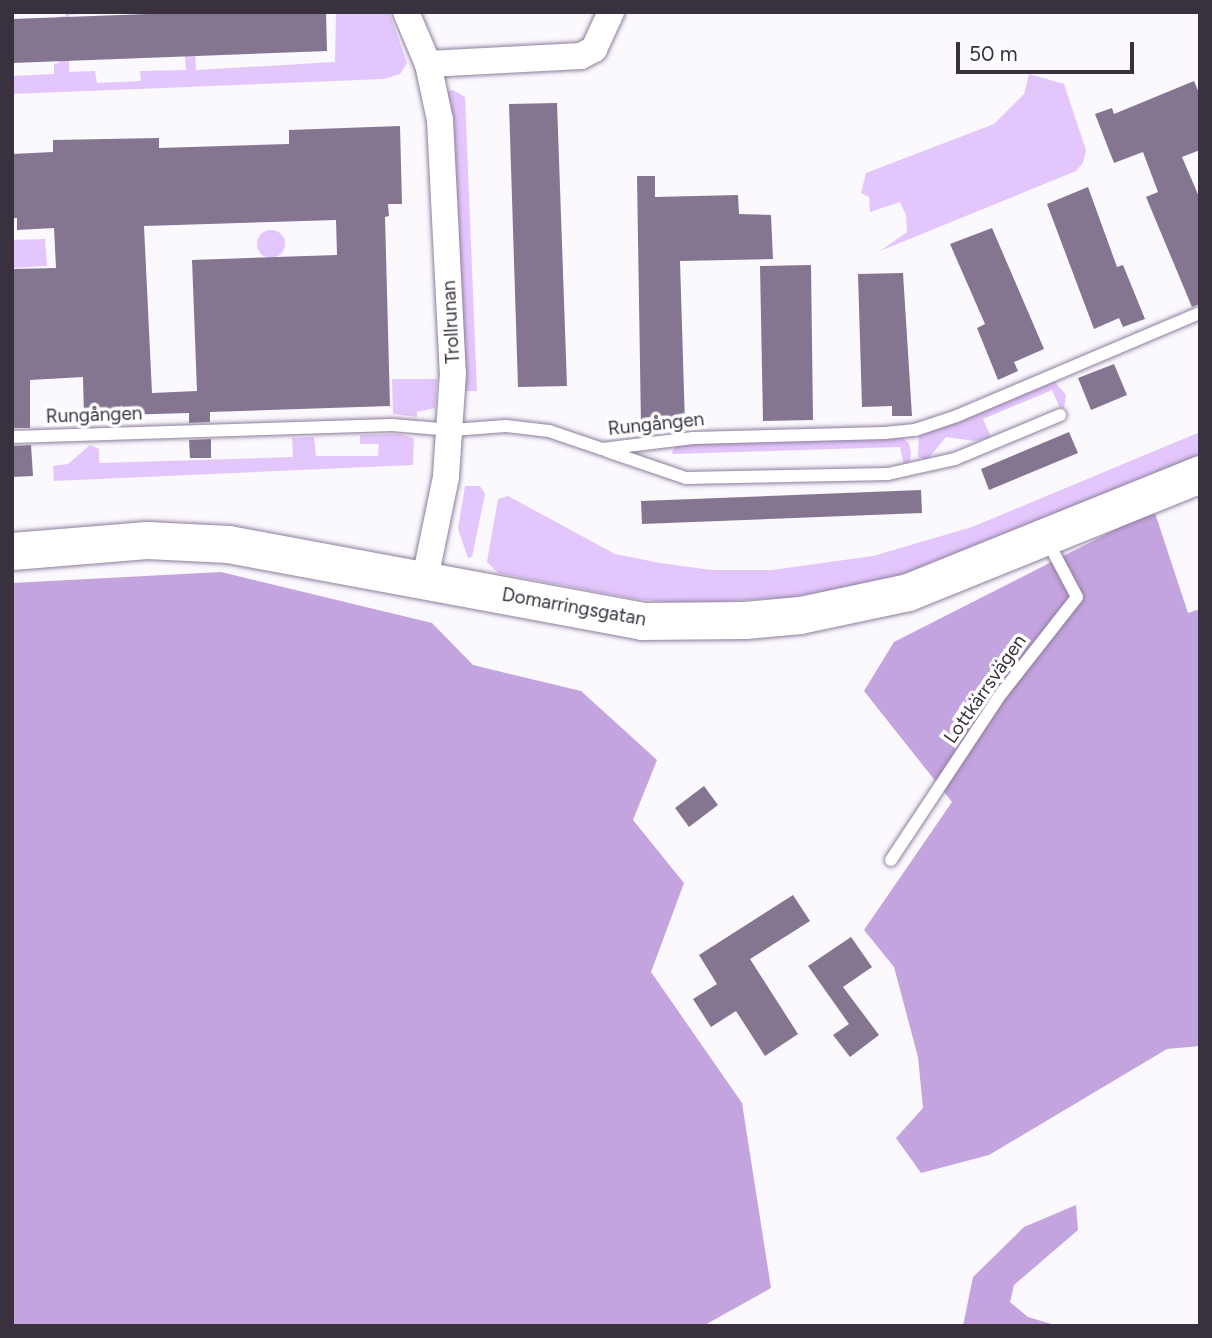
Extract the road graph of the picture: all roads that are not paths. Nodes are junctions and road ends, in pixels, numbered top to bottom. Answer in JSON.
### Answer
{"nodes":[{"id":1,"x":406,"y":12,"type":"edge"},
{"id":2,"x":611,"y":12,"type":"edge"},
{"id":3,"x":428,"y":64,"type":"junction"},
{"id":4,"x":1200,"y":313,"type":"edge"},
{"id":5,"x":1060,"y":415,"type":"dead end"},
{"id":6,"x":452,"y":430,"type":"junction"},
{"id":7,"x":12,"y":437,"type":"edge"},
{"id":8,"x":601,"y":449,"type":"junction"},
{"id":9,"x":1200,"y":474,"type":"edge"},
{"id":10,"x":1047,"y":539,"type":"junction"},
{"id":11,"x":12,"y":551,"type":"edge"},
{"id":12,"x":425,"y":578,"type":"junction"},
{"id":13,"x":891,"y":860,"type":"dead end"}],
"edges":[{"from":1,"to":3,"type":"street","name":"Trollrunan"},
{"from":2,"to":3,"type":"street"},
{"from":3,"to":6,"type":"street","name":"Trollrunan"},
{"from":4,"to":8,"type":"lane","name":"Rungången"},
{"from":5,"to":8,"type":"lane"},
{"from":6,"to":7,"type":"lane","name":"Rungången"},
{"from":6,"to":8,"type":"lane","name":"Rungången"},
{"from":6,"to":12,"type":"street","name":"Trollrunan"},
{"from":9,"to":10,"type":"street","name":"Domarringsgatan"},
{"from":10,"to":12,"type":"street","name":"Domarringsgatan"},
{"from":10,"to":13,"type":"lane","name":"Lottkärrsvägen"},
{"from":11,"to":12,"type":"street","name":"Domarringsgatan"}]}
